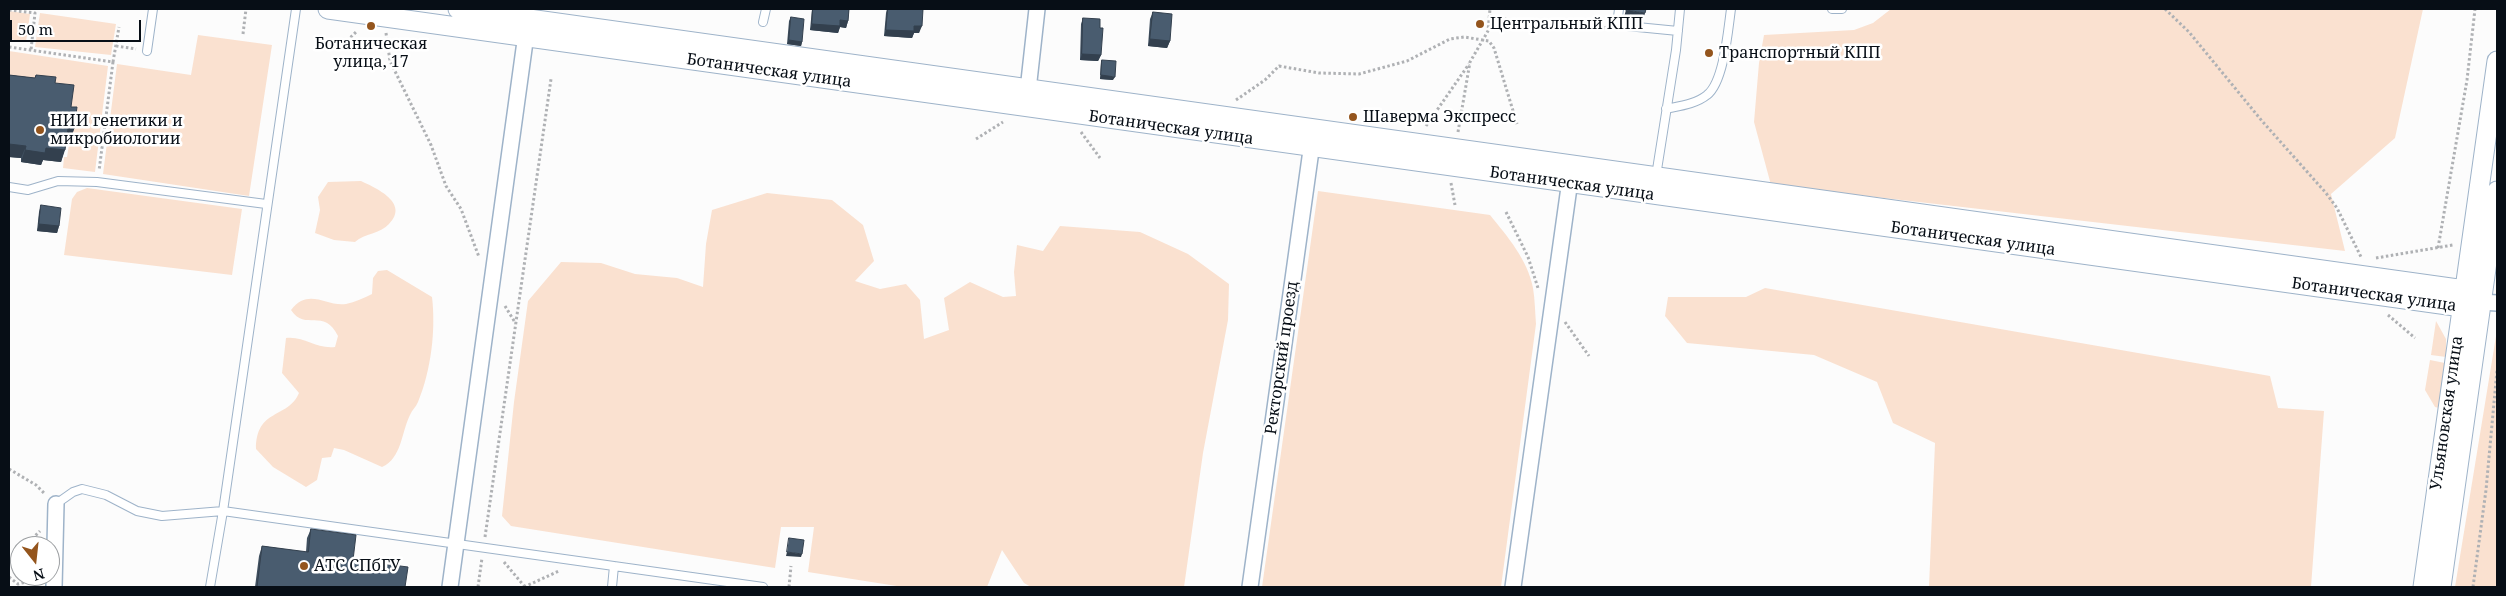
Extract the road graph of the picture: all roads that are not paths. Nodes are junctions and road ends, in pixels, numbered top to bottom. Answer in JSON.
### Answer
{"nodes":[{"id":1,"x":153,"y":9,"type":"edge"},
{"id":2,"x":296,"y":9,"type":"edge"},
{"id":3,"x":328,"y":9,"type":"edge"},
{"id":4,"x":458,"y":9,"type":"edge"},
{"id":5,"x":766,"y":9,"type":"edge"},
{"id":6,"x":1037,"y":9,"type":"edge"},
{"id":7,"x":1619,"y":9,"type":"edge"},
{"id":8,"x":1680,"y":9,"type":"edge"},
{"id":9,"x":1731,"y":9,"type":"edge"},
{"id":10,"x":1834,"y":9,"type":"edge"},
{"id":11,"x":1842,"y":9,"type":"edge"},
{"id":12,"x":502,"y":19,"type":"edge"},
{"id":13,"x":763,"y":22,"type":"dead end"},
{"id":14,"x":527,"y":28,"type":"junction"},
{"id":15,"x":1678,"y":31,"type":"junction"},
{"id":16,"x":147,"y":50,"type":"road end"},
{"id":17,"x":2497,"y":61,"type":"edge"},
{"id":18,"x":1028,"y":98,"type":"junction"},
{"id":19,"x":1666,"y":109,"type":"junction"},
{"id":20,"x":1312,"y":138,"type":"junction"},
{"id":21,"x":1572,"y":165,"type":"junction"},
{"id":22,"x":1569,"y":184,"type":"junction"},
{"id":23,"x":1654,"y":186,"type":"junction"},
{"id":24,"x":9,"y":187,"type":"edge"},
{"id":25,"x":2497,"y":191,"type":"edge"},
{"id":26,"x":266,"y":204,"type":"junction"},
{"id":27,"x":2463,"y":299,"type":"junction"},
{"id":28,"x":2489,"y":302,"type":"edge"},
{"id":29,"x":56,"y":504,"type":"joint"},
{"id":30,"x":223,"y":511,"type":"junction"},
{"id":31,"x":55,"y":536,"type":"edge"},
{"id":32,"x":456,"y":544,"type":"junction"},
{"id":33,"x":614,"y":566,"type":"junction"},
{"id":34,"x":210,"y":587,"type":"edge"},
{"id":35,"x":450,"y":587,"type":"edge"},
{"id":36,"x":612,"y":587,"type":"edge"},
{"id":37,"x":763,"y":587,"type":"edge"},
{"id":38,"x":1250,"y":587,"type":"edge"},
{"id":39,"x":1513,"y":587,"type":"edge"},
{"id":40,"x":2423,"y":587,"type":"edge"},
{"id":41,"x":2441,"y":587,"type":"edge"}],
"edges":[{"from":1,"to":16,"type":"lane"},
{"from":2,"to":26,"type":"lane"},
{"from":3,"to":12,"type":"street","name":"Ботаническая улица"},
{"from":4,"to":12,"type":"street","name":"Ботаническая улица"},
{"from":5,"to":13,"type":"lane"},
{"from":6,"to":18,"type":"street"},
{"from":7,"to":15,"type":"lane"},
{"from":8,"to":15,"type":"lane"},
{"from":9,"to":19,"type":"lane"},
{"from":10,"to":11,"type":"lane"},
{"from":12,"to":14,"type":"street","name":"Ботаническая улица"},
{"from":14,"to":18,"type":"street","name":"Ботаническая улица"},
{"from":14,"to":32,"type":"street"},
{"from":15,"to":19,"type":"lane"},
{"from":17,"to":27,"type":"street","name":"Ульяновская улица"},
{"from":18,"to":20,"type":"street","name":"Ботаническая улица"},
{"from":19,"to":23,"type":"lane"},
{"from":20,"to":21,"type":"street","name":"Ботаническая улица"},
{"from":20,"to":22,"type":"street","name":"Ботаническая улица"},
{"from":20,"to":38,"type":"street","name":"Ректорский проезд"},
{"from":21,"to":22,"type":"street"},
{"from":21,"to":23,"type":"street","name":"Ботаническая улица"},
{"from":22,"to":23,"type":"street","name":"Ботаническая улица"},
{"from":22,"to":39,"type":"street"},
{"from":23,"to":27,"type":"street","name":"Ботаническая улица"},
{"from":24,"to":26,"type":"lane"},
{"from":25,"to":28,"type":"street","name":"Ульяновская улица"},
{"from":26,"to":30,"type":"lane"},
{"from":27,"to":28,"type":"street","name":"Ботаническая улица"},
{"from":27,"to":40,"type":"street","name":"Ульяновская улица"},
{"from":28,"to":41,"type":"street","name":"Ульяновская улица"},
{"from":29,"to":30,"type":"lane"},
{"from":29,"to":31,"type":"street"},
{"from":30,"to":32,"type":"lane"},
{"from":30,"to":34,"type":"lane"},
{"from":32,"to":33,"type":"lane"},
{"from":32,"to":35,"type":"street"},
{"from":33,"to":36,"type":"lane"},
{"from":33,"to":37,"type":"lane"}]}
